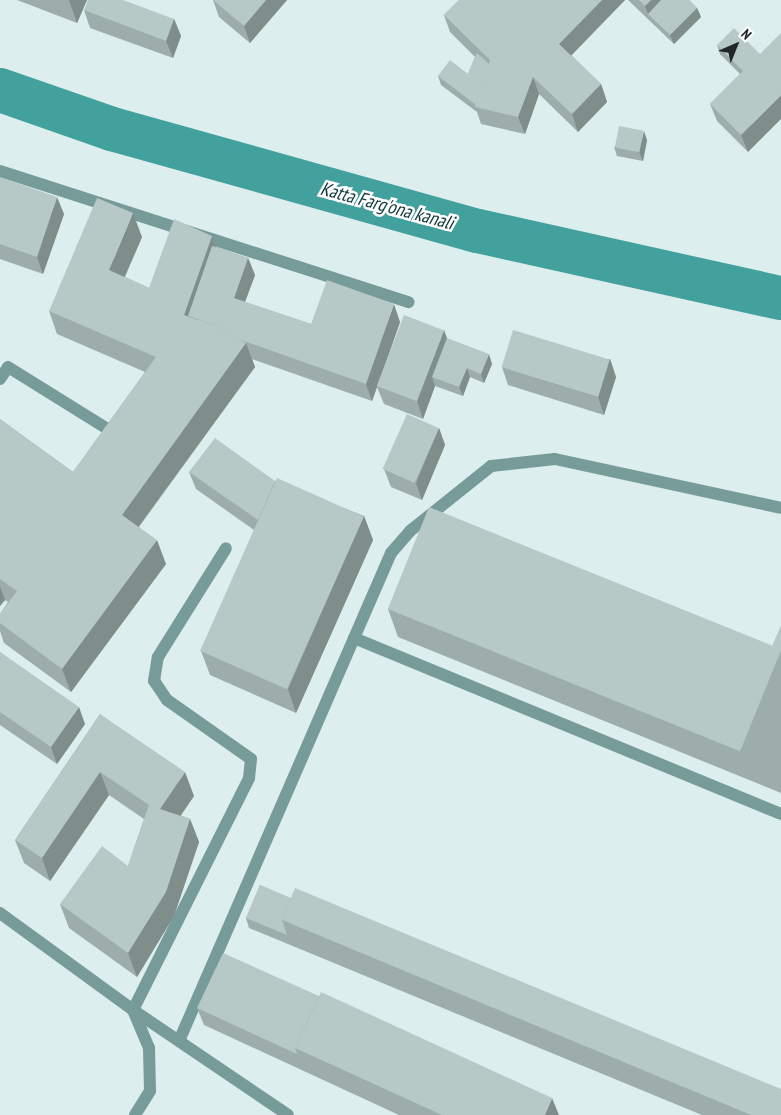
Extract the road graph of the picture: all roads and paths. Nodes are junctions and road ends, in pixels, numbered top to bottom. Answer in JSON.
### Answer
{"nodes":[{"id":1,"x":0,"y":172,"type":"edge"},
{"id":2,"x":409,"y":302,"type":"dead end"},
{"id":3,"x":4,"y":364,"type":"edge"},
{"id":4,"x":0,"y":380,"type":"edge"},
{"id":5,"x":106,"y":428,"type":"edge"},
{"id":6,"x":781,"y":508,"type":"edge"},
{"id":7,"x":226,"y":548,"type":"dead end"},
{"id":8,"x":354,"y":638,"type":"junction"},
{"id":9,"x":781,"y":814,"type":"edge"},
{"id":10,"x":0,"y":913,"type":"edge"},
{"id":11,"x":133,"y":1010,"type":"junction"},
{"id":12,"x":179,"y":1041,"type":"junction"},
{"id":13,"x":135,"y":1115,"type":"edge"},
{"id":14,"x":288,"y":1115,"type":"edge"}],
"edges":[{"from":1,"to":2,"type":"street"},
{"from":3,"to":4,"type":"street"},
{"from":3,"to":5,"type":"street"},
{"from":6,"to":8,"type":"street"},
{"from":7,"to":11,"type":"street"},
{"from":8,"to":9,"type":"street"},
{"from":8,"to":12,"type":"street"},
{"from":10,"to":11,"type":"street"},
{"from":11,"to":12,"type":"street"},
{"from":11,"to":13,"type":"street"},
{"from":12,"to":14,"type":"street"}]}
